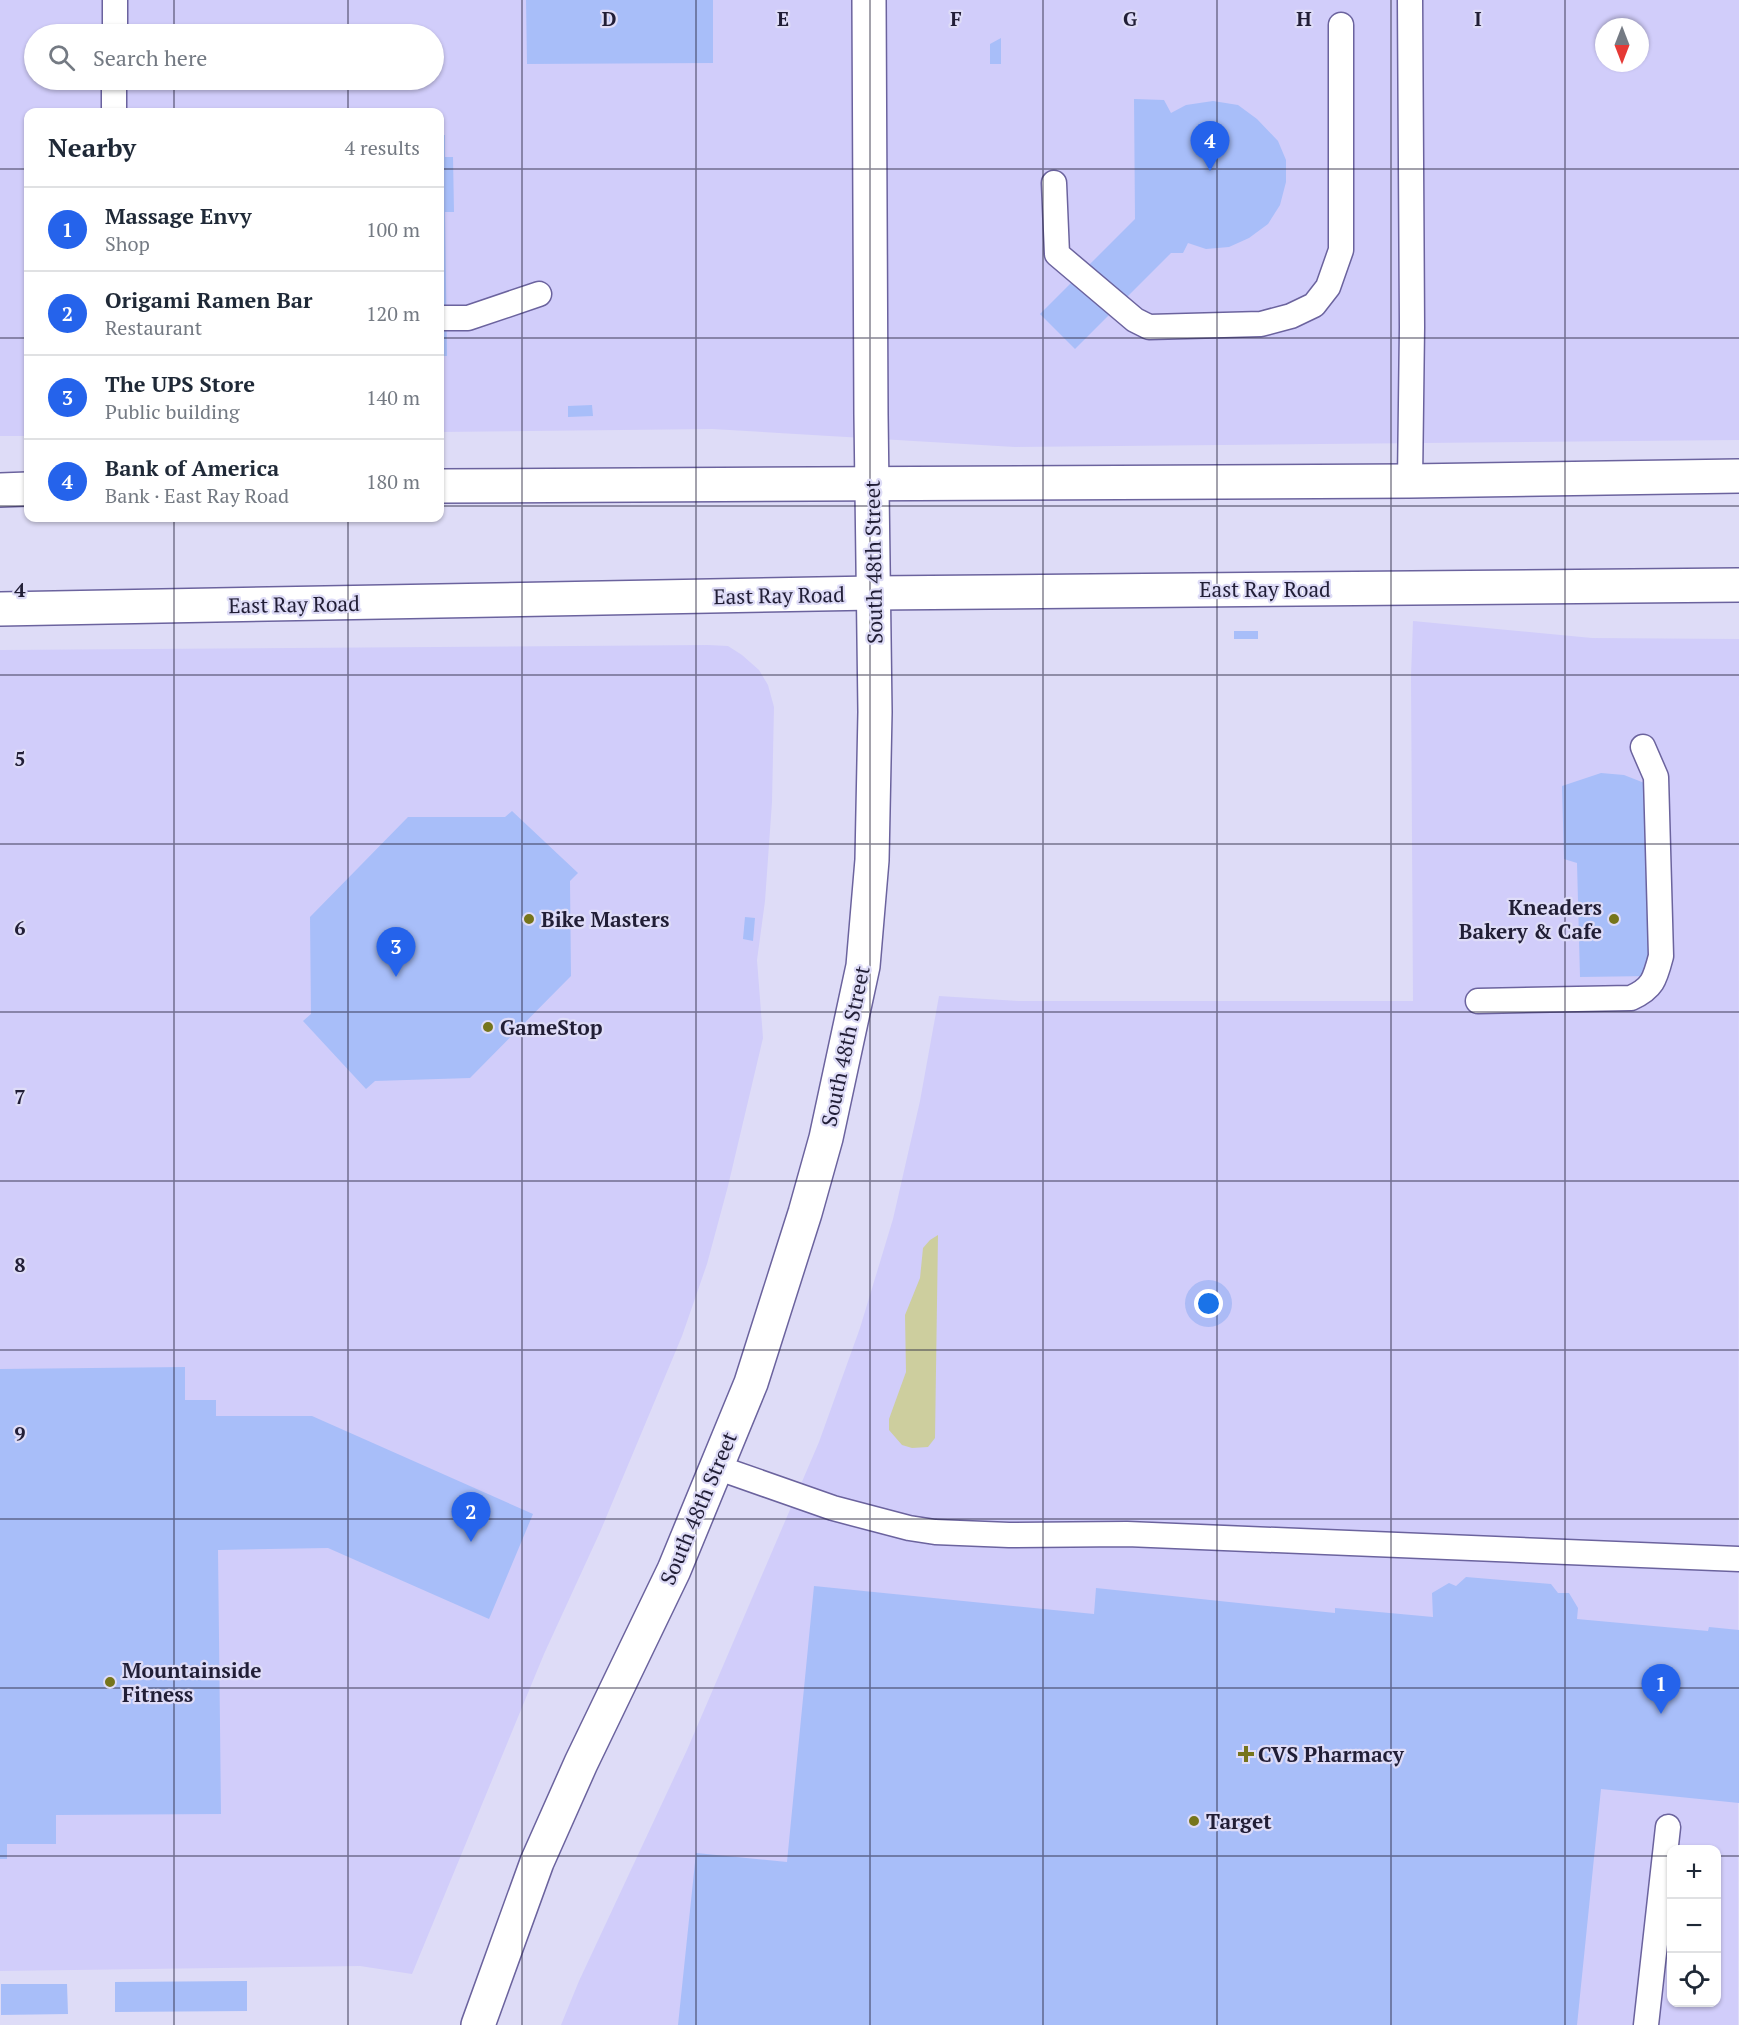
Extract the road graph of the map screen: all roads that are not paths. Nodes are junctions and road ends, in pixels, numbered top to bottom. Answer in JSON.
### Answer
{"nodes":[{"id":1,"x":115,"y":0,"type":"edge"},
{"id":2,"x":869,"y":0,"type":"edge"},
{"id":3,"x":1410,"y":0,"type":"edge"},
{"id":4,"x":115,"y":24,"type":"edge"},
{"id":5,"x":1341,"y":25,"type":"dead end"},
{"id":6,"x":114,"y":90,"type":"edge"},
{"id":7,"x":114,"y":108,"type":"edge"},
{"id":8,"x":1054,"y":183,"type":"dead end"},
{"id":9,"x":539,"y":294,"type":"dead end"},
{"id":10,"x":444,"y":318,"type":"edge"},
{"id":11,"x":1739,"y":476,"type":"edge"},
{"id":12,"x":1410,"y":481,"type":"junction"},
{"id":13,"x":871,"y":485,"type":"junction"},
{"id":14,"x":444,"y":486,"type":"edge"},
{"id":15,"x":24,"y":489,"type":"edge"},
{"id":16,"x":0,"y":490,"type":"edge"},
{"id":17,"x":1739,"y":585,"type":"edge"},
{"id":18,"x":874,"y":593,"type":"junction"},
{"id":19,"x":0,"y":609,"type":"edge"},
{"id":20,"x":1643,"y":747,"type":"dead end"},
{"id":21,"x":1478,"y":1000,"type":"dead end"},
{"id":22,"x":716,"y":1467,"type":"junction"},
{"id":23,"x":1739,"y":1559,"type":"edge"},
{"id":24,"x":1668,"y":1827,"type":"dead end"},
{"id":25,"x":478,"y":2025,"type":"edge"},
{"id":26,"x":1646,"y":2025,"type":"edge"}],
"edges":[{"from":1,"to":4,"type":"lane"},
{"from":2,"to":13,"type":"main road","name":"South 48th Street"},
{"from":3,"to":12,"type":"lane"},
{"from":5,"to":8,"type":"lane"},
{"from":6,"to":7,"type":"lane"},
{"from":9,"to":10,"type":"lane"},
{"from":11,"to":12,"type":"main road"},
{"from":12,"to":13,"type":"main road"},
{"from":13,"to":14,"type":"main road"},
{"from":13,"to":18,"type":"main road","name":"South 48th Street"},
{"from":15,"to":16,"type":"main road"},
{"from":17,"to":18,"type":"main road","name":"East Ray Road"},
{"from":18,"to":19,"type":"main road","name":"East Ray Road"},
{"from":18,"to":22,"type":"main road","name":"South 48th Street"},
{"from":20,"to":21,"type":"lane"},
{"from":22,"to":23,"type":"lane"},
{"from":22,"to":25,"type":"main road","name":"South 48th Street"},
{"from":24,"to":26,"type":"lane"}]}
